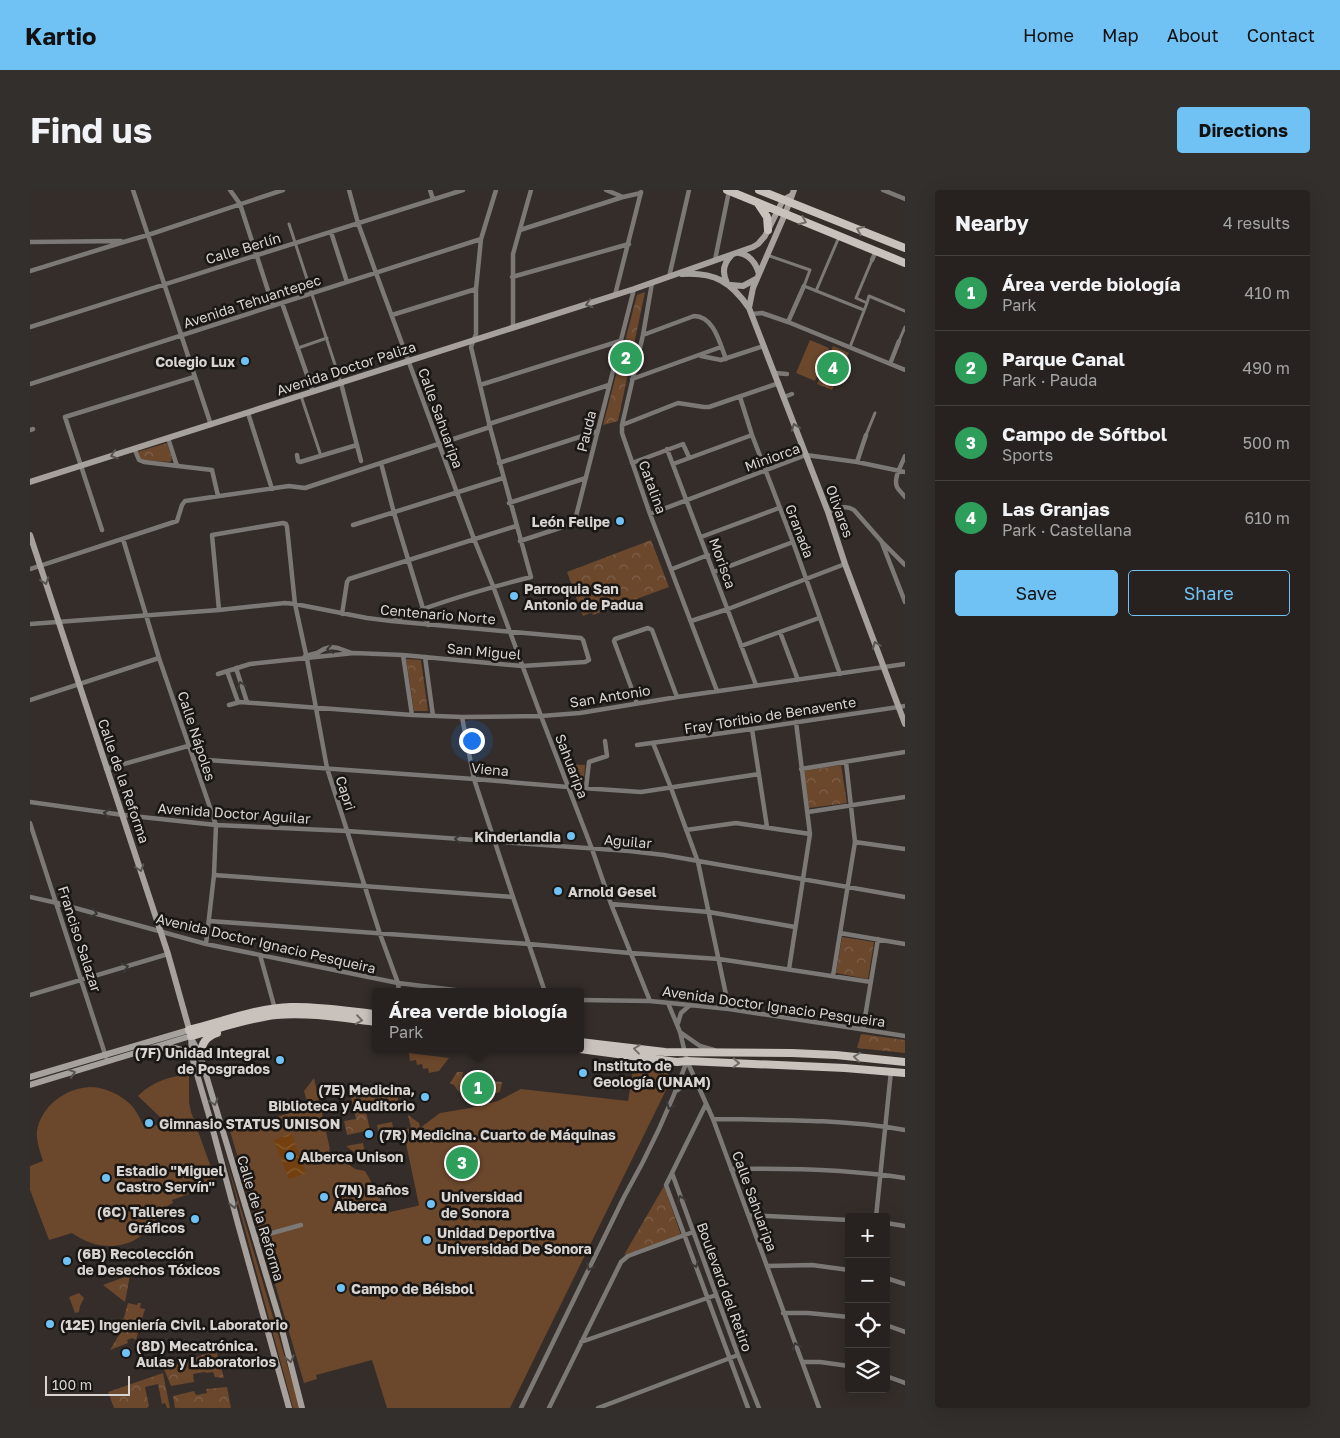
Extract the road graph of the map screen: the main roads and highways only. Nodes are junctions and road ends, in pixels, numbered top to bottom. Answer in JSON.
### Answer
{"nodes":[{"id":1,"x":728,"y":190,"type":"edge"},
{"id":2,"x":759,"y":190,"type":"edge"},
{"id":3,"x":790,"y":197,"type":"edge"},
{"id":4,"x":758,"y":203,"type":"junction"},
{"id":5,"x":782,"y":213,"type":"junction"},
{"id":6,"x":768,"y":230,"type":"junction"},
{"id":7,"x":905,"y":248,"type":"edge"},
{"id":8,"x":735,"y":254,"type":"junction"},
{"id":9,"x":905,"y":263,"type":"edge"},
{"id":10,"x":671,"y":276,"type":"junction"},
{"id":11,"x":758,"y":276,"type":"junction"},
{"id":12,"x":728,"y":284,"type":"junction"},
{"id":13,"x":751,"y":311,"type":"junction"},
{"id":14,"x":30,"y":482,"type":"edge"},
{"id":15,"x":30,"y":535,"type":"edge"},
{"id":16,"x":902,"y":706,"type":"edge"},
{"id":17,"x":905,"y":724,"type":"edge"},
{"id":18,"x":346,"y":1011,"type":"junction"},
{"id":19,"x":290,"y":1014,"type":"junction"},
{"id":20,"x":372,"y":1014,"type":"edge"},
{"id":21,"x":372,"y":1022,"type":"edge"},
{"id":22,"x":190,"y":1033,"type":"junction"},
{"id":23,"x":584,"y":1042,"type":"edge"},
{"id":24,"x":584,"y":1050,"type":"edge"},
{"id":25,"x":128,"y":1056,"type":"junction"},
{"id":26,"x":196,"y":1056,"type":"junction"},
{"id":27,"x":686,"y":1057,"type":"junction"},
{"id":28,"x":905,"y":1062,"type":"edge"},
{"id":29,"x":905,"y":1074,"type":"edge"},
{"id":30,"x":30,"y":1077,"type":"edge"},
{"id":31,"x":30,"y":1085,"type":"edge"},
{"id":32,"x":289,"y":1408,"type":"edge"},
{"id":33,"x":302,"y":1408,"type":"edge"}],
"edges":[{"from":1,"to":4,"type":"main road"},
{"from":2,"to":3,"type":"main road"},
{"from":3,"to":5,"type":"main road"},
{"from":7,"to":3,"type":"main road","one_way":true},
{"from":4,"to":5,"type":"main road"},
{"from":4,"to":6,"type":"main road"},
{"from":5,"to":6,"type":"main road","name":"Avenida Doctor Paliza"},
{"from":5,"to":9,"type":"main road","one_way":true},
{"from":5,"to":11,"type":"main road"},
{"from":6,"to":8,"type":"main road","name":"Avenida Doctor Paliza"},
{"from":8,"to":10,"type":"main road","name":"Avenida Doctor Paliza"},
{"from":8,"to":11,"type":"main road"},
{"from":8,"to":12,"type":"main road"},
{"from":10,"to":12,"type":"main road","name":"Olivares"},
{"from":10,"to":14,"type":"main road","name":"Avenida Doctor Paliza","one_way":true},
{"from":11,"to":12,"type":"main road"},
{"from":11,"to":13,"type":"main road"},
{"from":12,"to":13,"type":"main road","name":"Olivares"},
{"from":16,"to":13,"type":"main road","name":"Olivares","one_way":true},
{"from":15,"to":22,"type":"main road","name":"Calle de la Reforma","one_way":true},
{"from":16,"to":17,"type":"main road","name":"Olivares"},
{"from":18,"to":19,"type":"main road"},
{"from":18,"to":20,"type":"main road"},
{"from":18,"to":22,"type":"main road"},
{"from":19,"to":21,"type":"main road","one_way":true},
{"from":19,"to":22,"type":"main road"},
{"from":19,"to":26,"type":"main road"},
{"from":22,"to":25,"type":"main road"},
{"from":22,"to":26,"type":"main road","name":"Calle de la Reforma"},
{"from":22,"to":30,"type":"main road"},
{"from":27,"to":23,"type":"main road","one_way":true},
{"from":24,"to":27,"type":"main road"},
{"from":25,"to":26,"type":"main road"},
{"from":31,"to":25,"type":"main road","one_way":true},
{"from":26,"to":32,"type":"main road","name":"Calle de la Reforma","one_way":true},
{"from":26,"to":33,"type":"main road","name":"Calle de la Reforma","one_way":true},
{"from":28,"to":27,"type":"main road","one_way":true},
{"from":27,"to":29,"type":"main road","one_way":true}]}
